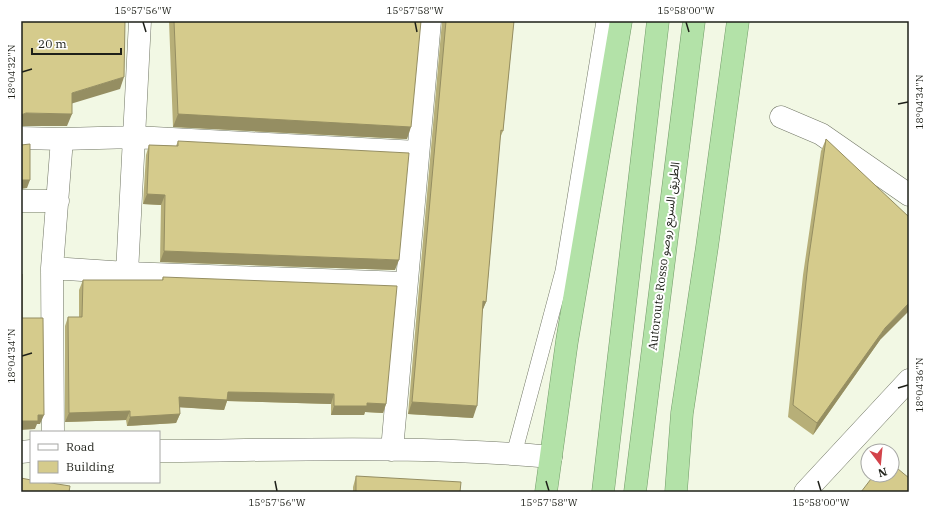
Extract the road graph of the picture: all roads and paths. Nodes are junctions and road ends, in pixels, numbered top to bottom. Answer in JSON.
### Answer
{"nodes":[{"id":1,"x":140,"y":21,"type":"edge"},
{"id":2,"x":430,"y":21,"type":"edge"},
{"id":3,"x":604,"y":21,"type":"edge"},
{"id":4,"x":621,"y":21,"type":"edge"},
{"id":5,"x":658,"y":21,"type":"edge"},
{"id":6,"x":694,"y":21,"type":"edge"},
{"id":7,"x":738,"y":21,"type":"edge"},
{"id":8,"x":781,"y":117,"type":"dead end"},
{"id":9,"x":135,"y":137,"type":"junction"},
{"id":10,"x":21,"y":138,"type":"edge"},
{"id":11,"x":62,"y":139,"type":"junction"},
{"id":12,"x":418,"y":152,"type":"junction"},
{"id":13,"x":909,"y":195,"type":"edge"},
{"id":14,"x":21,"y":201,"type":"edge"},
{"id":15,"x":58,"y":201,"type":"junction"},
{"id":16,"x":52,"y":268,"type":"junction"},
{"id":17,"x":127,"y":273,"type":"junction"},
{"id":18,"x":405,"y":284,"type":"junction"},
{"id":19,"x":909,"y":380,"type":"edge"},
{"id":20,"x":53,"y":431,"type":"edge"},
{"id":21,"x":392,"y":450,"type":"junction"},
{"id":22,"x":160,"y":451,"type":"edge"},
{"id":23,"x":514,"y":454,"type":"junction"},
{"id":24,"x":551,"y":458,"type":"junction"},
{"id":25,"x":546,"y":492,"type":"edge"},
{"id":26,"x":603,"y":492,"type":"edge"},
{"id":27,"x":635,"y":492,"type":"edge"},
{"id":28,"x":676,"y":492,"type":"edge"},
{"id":29,"x":805,"y":492,"type":"edge"}],
"edges":[{"from":1,"to":9,"type":"street"},
{"from":2,"to":12,"type":"street"},
{"from":3,"to":23,"type":"lane"},
{"from":4,"to":24,"type":"highway"},
{"from":5,"to":26,"type":"highway"},
{"from":6,"to":27,"type":"highway","name":"Autoroute Rosso الطريق السريع روصو"},
{"from":7,"to":28,"type":"highway"},
{"from":8,"to":13,"type":"street"},
{"from":9,"to":11,"type":"street"},
{"from":9,"to":12,"type":"street"},
{"from":9,"to":17,"type":"street"},
{"from":10,"to":11,"type":"street"},
{"from":11,"to":15,"type":"street"},
{"from":12,"to":18,"type":"street"},
{"from":14,"to":15,"type":"street"},
{"from":15,"to":16,"type":"street"},
{"from":16,"to":17,"type":"street"},
{"from":16,"to":20,"type":"street"},
{"from":17,"to":18,"type":"street"},
{"from":18,"to":21,"type":"street"},
{"from":19,"to":29,"type":"street"},
{"from":21,"to":22,"type":"street"},
{"from":21,"to":23,"type":"street"},
{"from":23,"to":24,"type":"street"},
{"from":24,"to":25,"type":"highway"}]}
